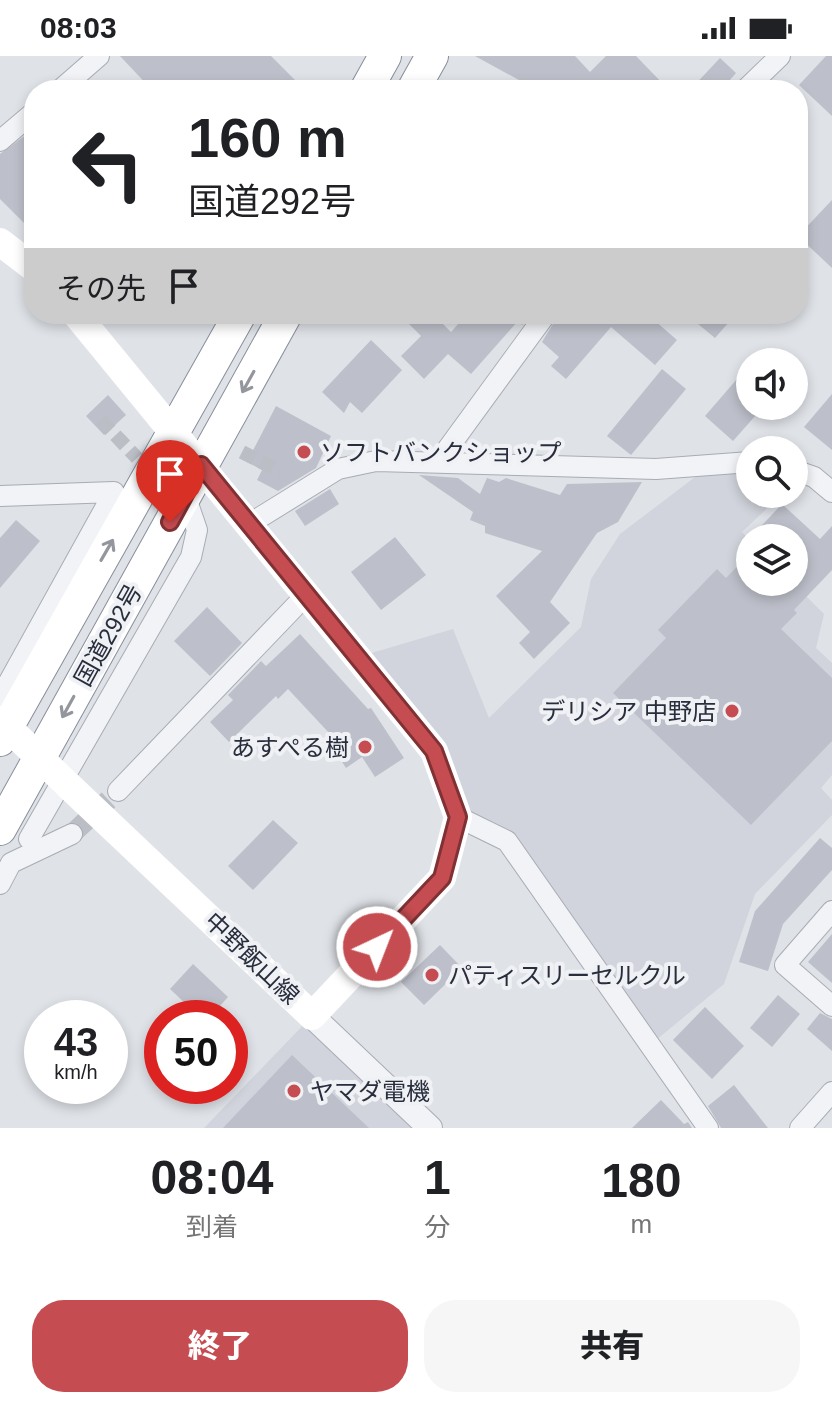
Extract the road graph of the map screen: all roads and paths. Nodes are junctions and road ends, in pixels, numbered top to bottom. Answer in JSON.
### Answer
{"nodes":[{"id":1,"x":99,"y":56,"type":"edge"},
{"id":2,"x":385,"y":56,"type":"edge"},
{"id":3,"x":432,"y":56,"type":"edge"},
{"id":4,"x":780,"y":56,"type":"edge"},
{"id":5,"x":71,"y":80,"type":"edge"},
{"id":6,"x":372,"y":80,"type":"edge"},
{"id":7,"x":419,"y":80,"type":"edge"},
{"id":8,"x":755,"y":80,"type":"edge"},
{"id":9,"x":24,"y":121,"type":"edge"},
{"id":10,"x":0,"y":141,"type":"edge"},
{"id":11,"x":0,"y":242,"type":"edge"},
{"id":12,"x":24,"y":260,"type":"edge"},
{"id":13,"x":84,"y":324,"type":"edge"},
{"id":14,"x":234,"y":324,"type":"edge"},
{"id":15,"x":280,"y":324,"type":"edge"},
{"id":16,"x":539,"y":324,"type":"edge"},
{"id":17,"x":175,"y":431,"type":"junction"},
{"id":18,"x":438,"y":462,"type":"junction"},
{"id":19,"x":736,"y":463,"type":"edge"},
{"id":20,"x":201,"y":465,"type":"junction"},
{"id":21,"x":808,"y":475,"type":"edge"},
{"id":22,"x":832,"y":492,"type":"edge"},
{"id":23,"x":0,"y":496,"type":"edge"},
{"id":24,"x":251,"y":523,"type":"junction"},
{"id":25,"x":306,"y":595,"type":"junction"},
{"id":26,"x":0,"y":698,"type":"edge"},
{"id":27,"x":0,"y":720,"type":"edge"},
{"id":28,"x":0,"y":740,"type":"edge"},
{"id":29,"x":118,"y":791,"type":"tunnel mouth"},
{"id":30,"x":458,"y":817,"type":"junction"},
{"id":31,"x":14,"y":834,"type":"edge"},
{"id":32,"x":72,"y":834,"type":"tunnel mouth"},
{"id":33,"x":0,"y":884,"type":"edge"},
{"id":34,"x":832,"y":911,"type":"edge"},
{"id":35,"x":832,"y":1006,"type":"edge"},
{"id":36,"x":312,"y":1016,"type":"junction"},
{"id":37,"x":832,"y":1092,"type":"edge"},
{"id":38,"x":430,"y":1128,"type":"edge"},
{"id":39,"x":708,"y":1128,"type":"edge"},
{"id":40,"x":800,"y":1128,"type":"edge"}],
"edges":[{"from":1,"to":5,"type":"street"},
{"from":2,"to":6,"type":"highway"},
{"from":3,"to":7,"type":"highway"},
{"from":4,"to":8,"type":"street"},
{"from":9,"to":10,"type":"street"},
{"from":11,"to":12,"type":"main road"},
{"from":13,"to":17,"type":"main road"},
{"from":14,"to":17,"type":"highway","name":"国道292号"},
{"from":15,"to":20,"type":"highway","name":"国道292号","one_way":true},
{"from":16,"to":18,"type":"street"},
{"from":17,"to":20,"type":"main road"},
{"from":28,"to":17,"type":"highway","name":"国道292号","one_way":true},
{"from":18,"to":19,"type":"street"},
{"from":18,"to":24,"type":"street"},
{"from":20,"to":24,"type":"main road"},
{"from":20,"to":31,"type":"highway","name":"国道292号"},
{"from":21,"to":22,"type":"street"},
{"from":23,"to":26,"type":"street"},
{"from":24,"to":25,"type":"main road"},
{"from":25,"to":29,"type":"street"},
{"from":25,"to":30,"type":"main road"},
{"from":27,"to":36,"type":"main road","name":"中野飯山線","bridge":true},
{"from":30,"to":36,"type":"main road","name":"中野飯山線"},
{"from":30,"to":39,"type":"street"},
{"from":32,"to":33,"type":"street"},
{"from":34,"to":35,"type":"street"},
{"from":36,"to":38,"type":"street"},
{"from":37,"to":40,"type":"street"}]}
